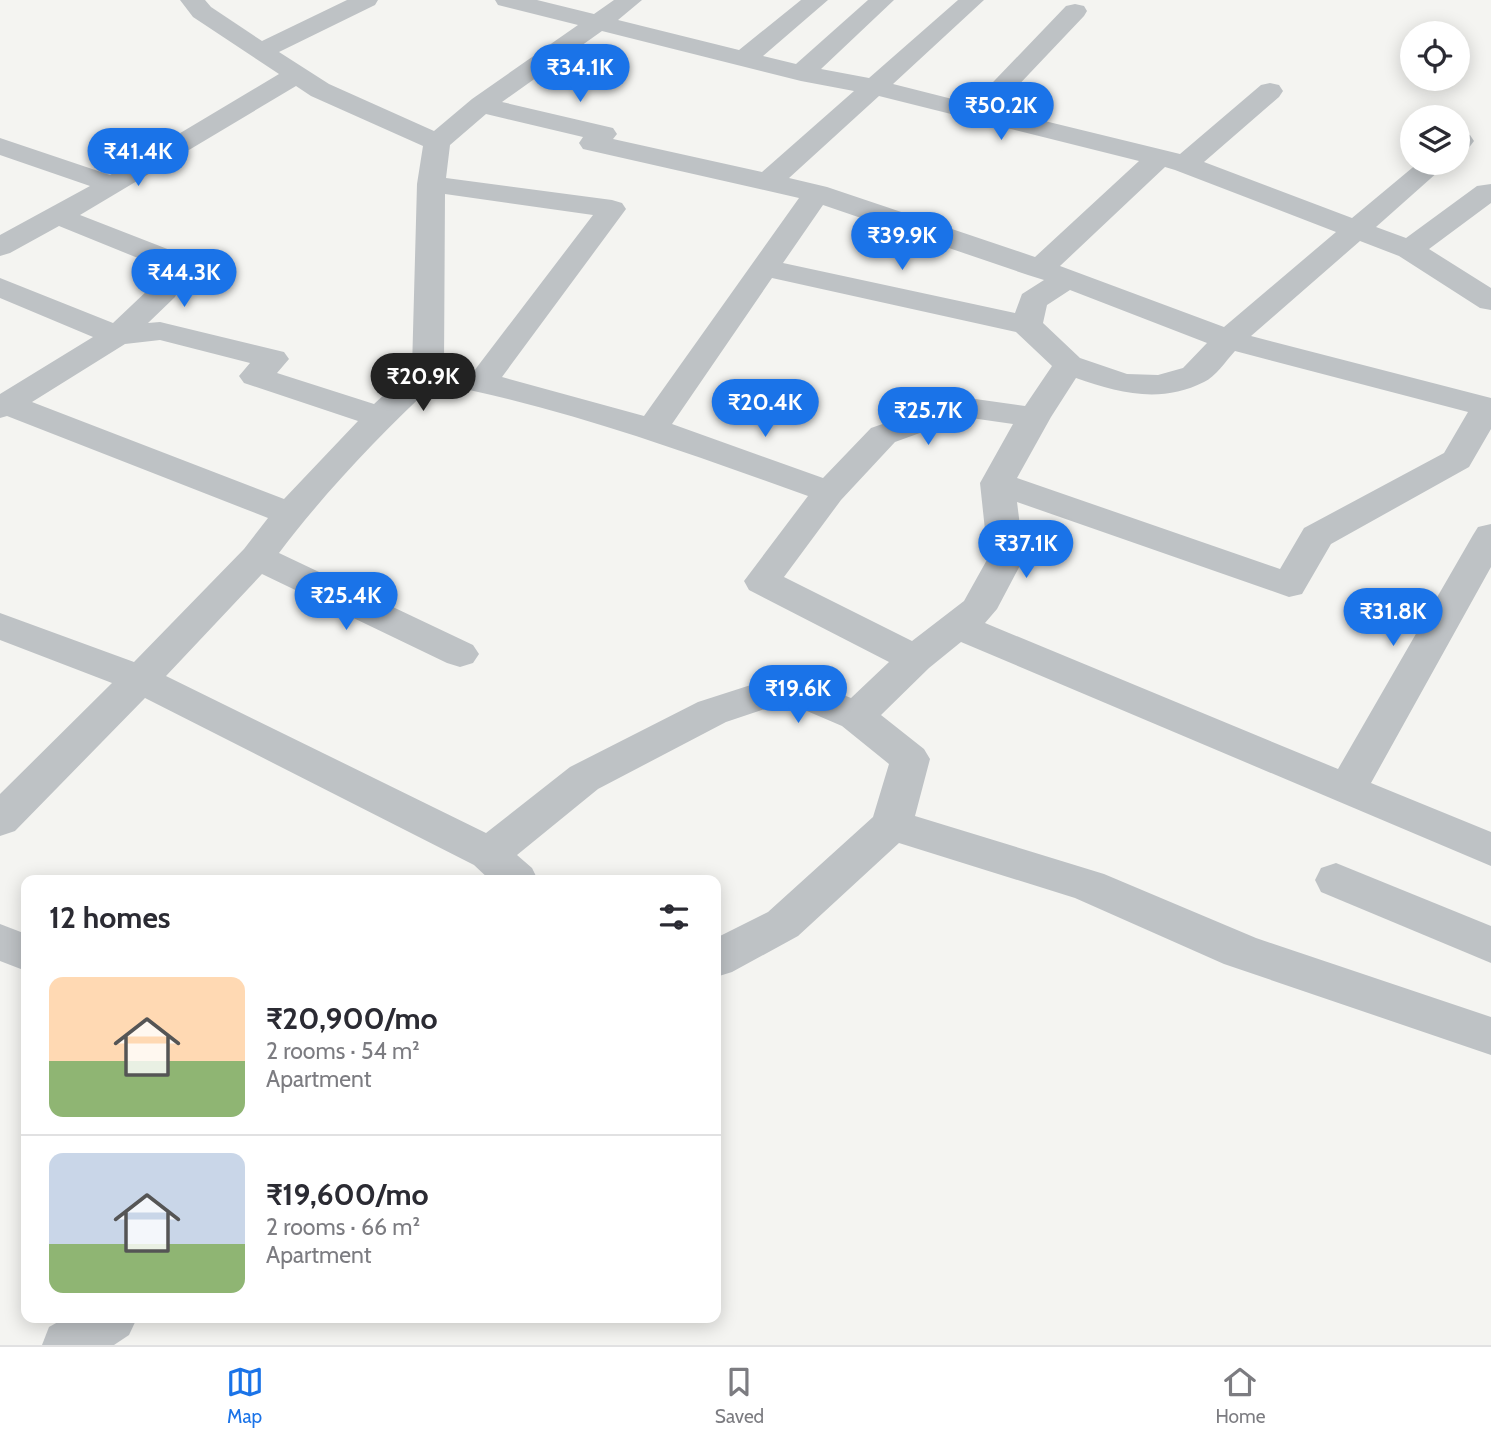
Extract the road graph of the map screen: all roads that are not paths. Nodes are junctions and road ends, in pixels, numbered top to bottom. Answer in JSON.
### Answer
{"nodes":[{"id":1,"x":192,"y":0,"type":"edge"},
{"id":2,"x":366,"y":0,"type":"edge"},
{"id":3,"x":508,"y":0,"type":"edge"},
{"id":4,"x":630,"y":0,"type":"edge"},
{"id":5,"x":816,"y":0,"type":"edge"},
{"id":6,"x":882,"y":0,"type":"edge"},
{"id":7,"x":972,"y":0,"type":"edge"},
{"id":8,"x":1076,"y":11,"type":"dead end"},
{"id":9,"x":597,"y":22,"type":"junction"},
{"id":10,"x":261,"y":51,"type":"junction"},
{"id":11,"x":745,"y":58,"type":"junction"},
{"id":12,"x":801,"y":73,"type":"junction"},
{"id":13,"x":296,"y":75,"type":"junction"},
{"id":14,"x":873,"y":87,"type":"junction"},
{"id":15,"x":1270,"y":91,"type":"dead end"},
{"id":16,"x":481,"y":105,"type":"junction"},
{"id":17,"x":979,"y":112,"type":"junction"},
{"id":18,"x":436,"y":142,"type":"junction"},
{"id":19,"x":0,"y":146,"type":"edge"},
{"id":20,"x":1172,"y":160,"type":"junction"},
{"id":21,"x":1419,"y":175,"type":"edge"},
{"id":22,"x":768,"y":182,"type":"junction"},
{"id":23,"x":431,"y":184,"type":"junction"},
{"id":24,"x":113,"y":185,"type":"junction"},
{"id":25,"x":1487,"y":192,"type":"dead end"},
{"id":26,"x":817,"y":193,"type":"junction"},
{"id":27,"x":58,"y":216,"type":"junction"},
{"id":28,"x":1354,"y":229,"type":"junction"},
{"id":29,"x":0,"y":247,"type":"edge"},
{"id":30,"x":1409,"y":250,"type":"junction"},
{"id":31,"x":767,"y":268,"type":"junction"},
{"id":32,"x":1053,"y":274,"type":"junction"},
{"id":33,"x":0,"y":287,"type":"edge"},
{"id":34,"x":1491,"y":301,"type":"edge"},
{"id":35,"x":1027,"y":325,"type":"junction"},
{"id":36,"x":117,"y":336,"type":"junction"},
{"id":37,"x":1227,"y":340,"type":"junction"},
{"id":38,"x":1069,"y":365,"type":"junction"},
{"id":39,"x":428,"y":372,"type":"junction"},
{"id":40,"x":482,"y":382,"type":"junction"},
{"id":41,"x":3,"y":406,"type":"edge"},
{"id":42,"x":1489,"y":407,"type":"edge"},
{"id":43,"x":380,"y":417,"type":"junction"},
{"id":44,"x":1034,"y":417,"type":"junction"},
{"id":45,"x":652,"y":428,"type":"junction"},
{"id":46,"x":997,"y":483,"type":"junction"},
{"id":47,"x":829,"y":492,"type":"junction"},
{"id":48,"x":289,"y":514,"type":"junction"},
{"id":49,"x":1491,"y":535,"type":"edge"},
{"id":50,"x":257,"y":557,"type":"junction"},
{"id":51,"x":0,"y":626,"type":"edge"},
{"id":52,"x":957,"y":626,"type":"junction"},
{"id":53,"x":460,"y":654,"type":"dead end"},
{"id":54,"x":915,"y":659,"type":"junction"},
{"id":55,"x":140,"y":679,"type":"junction"},
{"id":56,"x":856,"y":716,"type":"junction"},
{"id":57,"x":1347,"y":790,"type":"junction"},
{"id":58,"x":0,"y":820,"type":"edge"},
{"id":59,"x":892,"y":825,"type":"junction"},
{"id":60,"x":1491,"y":850,"type":"edge"},
{"id":61,"x":503,"y":867,"type":"edge"},
{"id":62,"x":1336,"y":880,"type":"dead end"},
{"id":63,"x":0,"y":942,"type":"edge"},
{"id":64,"x":1491,"y":945,"type":"edge"},
{"id":65,"x":21,"y":951,"type":"edge"},
{"id":66,"x":721,"y":955,"type":"edge"},
{"id":67,"x":1491,"y":1036,"type":"edge"},
{"id":68,"x":103,"y":1323,"type":"edge"},
{"id":69,"x":68,"y":1345,"type":"edge"}],
"edges":[{"from":1,"to":10,"type":"street"},
{"from":2,"to":10,"type":"street"},
{"from":3,"to":9,"type":"street"},
{"from":4,"to":9,"type":"street"},
{"from":5,"to":11,"type":"street"},
{"from":6,"to":12,"type":"street"},
{"from":7,"to":14,"type":"street"},
{"from":8,"to":17,"type":"street"},
{"from":9,"to":11,"type":"street"},
{"from":9,"to":16,"type":"street"},
{"from":10,"to":13,"type":"street"},
{"from":11,"to":12,"type":"street"},
{"from":12,"to":14,"type":"street"},
{"from":13,"to":18,"type":"street"},
{"from":13,"to":24,"type":"street"},
{"from":14,"to":17,"type":"street"},
{"from":14,"to":22,"type":"street"},
{"from":15,"to":20,"type":"street"},
{"from":16,"to":18,"type":"street"},
{"from":16,"to":22,"type":"street"},
{"from":17,"to":20,"type":"street"},
{"from":18,"to":23,"type":"street"},
{"from":19,"to":24,"type":"street"},
{"from":20,"to":28,"type":"street"},
{"from":20,"to":32,"type":"street"},
{"from":21,"to":28,"type":"street"},
{"from":22,"to":26,"type":"street"},
{"from":23,"to":39,"type":"street"},
{"from":23,"to":40,"type":"street"},
{"from":24,"to":27,"type":"street"},
{"from":25,"to":30,"type":"street"},
{"from":26,"to":31,"type":"street"},
{"from":26,"to":32,"type":"street"},
{"from":27,"to":29,"type":"street"},
{"from":27,"to":36,"type":"street"},
{"from":28,"to":30,"type":"street"},
{"from":28,"to":37,"type":"street"},
{"from":30,"to":34,"type":"street"},
{"from":31,"to":35,"type":"street"},
{"from":31,"to":45,"type":"street"},
{"from":32,"to":35,"type":"street"},
{"from":32,"to":37,"type":"street"},
{"from":33,"to":36,"type":"street"},
{"from":35,"to":38,"type":"street"},
{"from":36,"to":41,"type":"street"},
{"from":36,"to":43,"type":"street"},
{"from":37,"to":38,"type":"street"},
{"from":37,"to":42,"type":"street"},
{"from":38,"to":44,"type":"street"},
{"from":39,"to":40,"type":"street"},
{"from":39,"to":43,"type":"street"},
{"from":40,"to":45,"type":"street"},
{"from":41,"to":48,"type":"street"},
{"from":42,"to":46,"type":"street"},
{"from":43,"to":48,"type":"street"},
{"from":44,"to":46,"type":"street"},
{"from":44,"to":47,"type":"street"},
{"from":45,"to":47,"type":"street"},
{"from":46,"to":52,"type":"street"},
{"from":47,"to":54,"type":"street"},
{"from":48,"to":50,"type":"street"},
{"from":49,"to":57,"type":"street"},
{"from":50,"to":53,"type":"street"},
{"from":50,"to":55,"type":"street"},
{"from":51,"to":55,"type":"street"},
{"from":52,"to":54,"type":"street"},
{"from":52,"to":57,"type":"street"},
{"from":54,"to":56,"type":"street"},
{"from":55,"to":58,"type":"street"},
{"from":55,"to":61,"type":"street"},
{"from":56,"to":59,"type":"street"},
{"from":56,"to":61,"type":"street"},
{"from":57,"to":60,"type":"street"},
{"from":59,"to":66,"type":"street"},
{"from":59,"to":67,"type":"street"},
{"from":62,"to":64,"type":"street"},
{"from":63,"to":65,"type":"street"},
{"from":68,"to":69,"type":"street"}]}
